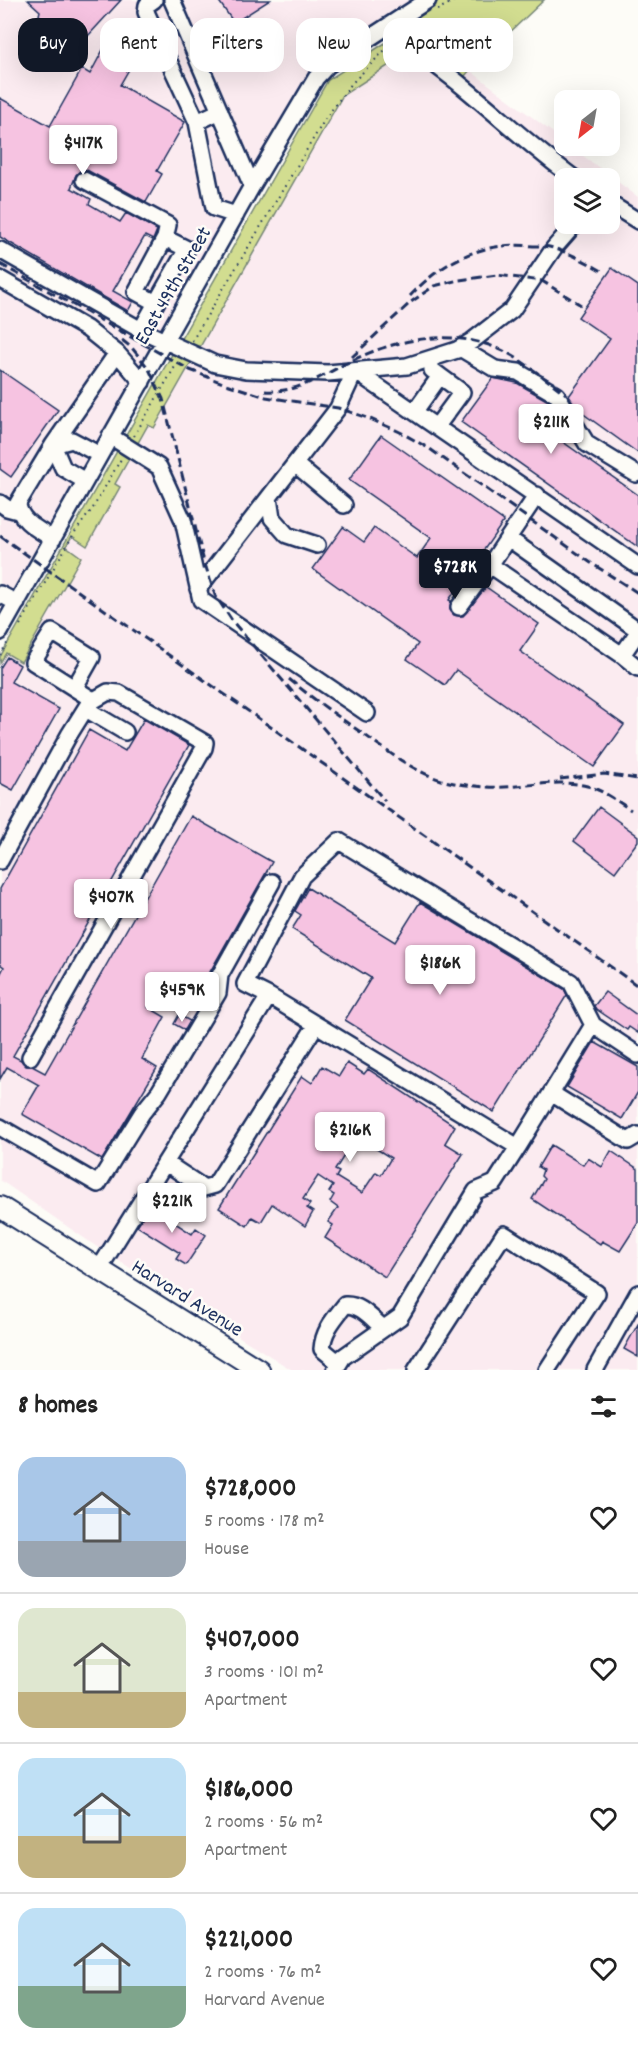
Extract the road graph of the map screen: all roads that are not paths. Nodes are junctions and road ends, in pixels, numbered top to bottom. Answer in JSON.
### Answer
{"nodes":[{"id":1,"x":154,"y":0,"type":"edge"},
{"id":2,"x":172,"y":0,"type":"edge"},
{"id":3,"x":428,"y":0,"type":"edge"},
{"id":4,"x":402,"y":18,"type":"edge"},
{"id":5,"x":383,"y":31,"type":"edge"},
{"id":6,"x":444,"y":72,"type":"edge"},
{"id":7,"x":220,"y":111,"type":"junction"},
{"id":8,"x":197,"y":122,"type":"junction"},
{"id":9,"x":560,"y":168,"type":"edge"},
{"id":10,"x":84,"y":180,"type":"dead end"},
{"id":11,"x":252,"y":186,"type":"junction"},
{"id":12,"x":620,"y":210,"type":"edge"},
{"id":13,"x":236,"y":215,"type":"junction"},
{"id":14,"x":638,"y":221,"type":"edge"},
{"id":15,"x":566,"y":234,"type":"edge"},
{"id":16,"x":165,"y":238,"type":"junction"},
{"id":17,"x":0,"y":250,"type":"edge"},
{"id":18,"x":0,"y":279,"type":"edge"},
{"id":19,"x":165,"y":286,"type":"junction"},
{"id":20,"x":188,"y":300,"type":"junction"},
{"id":21,"x":156,"y":303,"type":"junction"},
{"id":22,"x":141,"y":330,"type":"junction"},
{"id":23,"x":165,"y":341,"type":"junction"},
{"id":24,"x":460,"y":348,"type":"junction"},
{"id":25,"x":117,"y":353,"type":"junction"},
{"id":26,"x":421,"y":362,"type":"junction"},
{"id":27,"x":355,"y":371,"type":"junction"},
{"id":28,"x":440,"y":376,"type":"junction"},
{"id":29,"x":142,"y":382,"type":"junction"},
{"id":30,"x":415,"y":411,"type":"junction"},
{"id":31,"x":437,"y":426,"type":"junction"},
{"id":32,"x":110,"y":436,"type":"junction"},
{"id":33,"x":53,"y":445,"type":"junction"},
{"id":34,"x":100,"y":455,"type":"junction"},
{"id":35,"x":295,"y":464,"type":"junction"},
{"id":36,"x":636,"y":474,"type":"dead end"},
{"id":37,"x":85,"y":481,"type":"junction"},
{"id":38,"x":537,"y":495,"type":"junction"},
{"id":39,"x":269,"y":498,"type":"junction"},
{"id":40,"x":0,"y":503,"type":"edge"},
{"id":41,"x":344,"y":505,"type":"dead end"},
{"id":42,"x":18,"y":511,"type":"junction"},
{"id":43,"x":508,"y":538,"type":"junction"},
{"id":44,"x":53,"y":539,"type":"junction"},
{"id":45,"x":317,"y":545,"type":"dead end"},
{"id":46,"x":490,"y":565,"type":"junction"},
{"id":47,"x":638,"y":566,"type":"edge"},
{"id":48,"x":198,"y":589,"type":"junction"},
{"id":49,"x":0,"y":594,"type":"edge"},
{"id":50,"x":17,"y":603,"type":"junction"},
{"id":51,"x":459,"y":607,"type":"dead end"},
{"id":52,"x":638,"y":631,"type":"edge"},
{"id":53,"x":0,"y":632,"type":"edge"},
{"id":54,"x":622,"y":655,"type":"junction"},
{"id":55,"x":638,"y":668,"type":"edge"},
{"id":56,"x":75,"y":687,"type":"dead end"},
{"id":57,"x":89,"y":704,"type":"junction"},
{"id":58,"x":367,"y":713,"type":"dead end"},
{"id":59,"x":125,"y":732,"type":"dead end"},
{"id":60,"x":0,"y":861,"type":"edge"},
{"id":61,"x":272,"y":882,"type":"dead end"},
{"id":62,"x":269,"y":996,"type":"junction"},
{"id":63,"x":316,"y":1025,"type":"junction"},
{"id":64,"x":593,"y":1025,"type":"junction"},
{"id":65,"x":638,"y":1055,"type":"edge"},
{"id":66,"x":30,"y":1057,"type":"dead end"},
{"id":67,"x":551,"y":1093,"type":"junction"},
{"id":68,"x":0,"y":1127,"type":"edge"},
{"id":69,"x":638,"y":1136,"type":"edge"},
{"id":70,"x":518,"y":1147,"type":"junction"},
{"id":71,"x":166,"y":1163,"type":"junction"},
{"id":72,"x":0,"y":1207,"type":"edge"},
{"id":73,"x":99,"y":1269,"type":"junction"},
{"id":74,"x":638,"y":1293,"type":"edge"},
{"id":75,"x":383,"y":1329,"type":"junction"},
{"id":76,"x":337,"y":1367,"type":"edge"},
{"id":77,"x":259,"y":1370,"type":"edge"},
{"id":78,"x":416,"y":1370,"type":"edge"},
{"id":79,"x":547,"y":1370,"type":"edge"},
{"id":80,"x":595,"y":1370,"type":"edge"}],
"edges":[{"from":1,"to":8,"type":"street"},
{"from":2,"to":7,"type":"street"},
{"from":3,"to":4,"type":"street","name":"East 49th Street"},
{"from":5,"to":11,"type":"street","name":"East 49th Street"},
{"from":6,"to":9,"type":"street"},
{"from":7,"to":8,"type":"street"},
{"from":7,"to":11,"type":"street"},
{"from":8,"to":13,"type":"street"},
{"from":10,"to":16,"type":"street"},
{"from":11,"to":13,"type":"street","name":"East 49th Street"},
{"from":12,"to":14,"type":"street"},
{"from":13,"to":20,"type":"street","name":"East 49th Street"},
{"from":15,"to":24,"type":"street"},
{"from":16,"to":19,"type":"street"},
{"from":16,"to":21,"type":"street"},
{"from":17,"to":22,"type":"street"},
{"from":18,"to":25,"type":"street"},
{"from":19,"to":20,"type":"street"},
{"from":19,"to":21,"type":"street"},
{"from":20,"to":23,"type":"street","name":"East 49th Street"},
{"from":21,"to":22,"type":"street"},
{"from":22,"to":23,"type":"street"},
{"from":23,"to":27,"type":"street"},
{"from":23,"to":29,"type":"street","name":"East 49th Street"},
{"from":24,"to":26,"type":"street"},
{"from":24,"to":36,"type":"street"},
{"from":25,"to":29,"type":"street"},
{"from":25,"to":33,"type":"street"},
{"from":26,"to":27,"type":"street"},
{"from":26,"to":28,"type":"street"},
{"from":27,"to":30,"type":"street"},
{"from":27,"to":35,"type":"street"},
{"from":28,"to":30,"type":"street"},
{"from":28,"to":31,"type":"street"},
{"from":29,"to":32,"type":"street","name":"East 49th Street"},
{"from":30,"to":31,"type":"street"},
{"from":31,"to":38,"type":"street"},
{"from":32,"to":34,"type":"street","name":"East 49th Street"},
{"from":32,"to":48,"type":"street"},
{"from":33,"to":34,"type":"street"},
{"from":33,"to":37,"type":"street"},
{"from":33,"to":42,"type":"street"},
{"from":34,"to":37,"type":"street","name":"East 49th Street"},
{"from":35,"to":39,"type":"street"},
{"from":35,"to":41,"type":"street"},
{"from":37,"to":44,"type":"street","name":"East 49th Street"},
{"from":38,"to":43,"type":"street"},
{"from":38,"to":47,"type":"street"},
{"from":39,"to":45,"type":"street"},
{"from":39,"to":48,"type":"street"},
{"from":40,"to":42,"type":"street"},
{"from":42,"to":44,"type":"street"},
{"from":43,"to":46,"type":"street"},
{"from":43,"to":52,"type":"street"},
{"from":44,"to":50,"type":"street","name":"East 49th Street"},
{"from":46,"to":51,"type":"street"},
{"from":46,"to":54,"type":"street"},
{"from":48,"to":58,"type":"street"},
{"from":49,"to":50,"type":"street"},
{"from":50,"to":53,"type":"street","name":"East 49th Street"},
{"from":52,"to":54,"type":"street"},
{"from":54,"to":55,"type":"street"},
{"from":56,"to":57,"type":"street"},
{"from":57,"to":59,"type":"street"},
{"from":57,"to":60,"type":"street"},
{"from":57,"to":66,"type":"street"},
{"from":61,"to":68,"type":"street"},
{"from":62,"to":63,"type":"street"},
{"from":62,"to":64,"type":"street"},
{"from":62,"to":71,"type":"street"},
{"from":63,"to":70,"type":"street"},
{"from":63,"to":71,"type":"street"},
{"from":64,"to":65,"type":"street"},
{"from":64,"to":67,"type":"street"},
{"from":67,"to":69,"type":"street"},
{"from":67,"to":70,"type":"street"},
{"from":70,"to":75,"type":"street"},
{"from":71,"to":73,"type":"street"},
{"from":72,"to":73,"type":"main road","name":"Harvard Avenue"},
{"from":73,"to":77,"type":"main road","name":"Harvard Avenue"},
{"from":74,"to":80,"type":"street"},
{"from":75,"to":76,"type":"street"},
{"from":75,"to":76,"type":"street"},
{"from":78,"to":79,"type":"street"}]}
